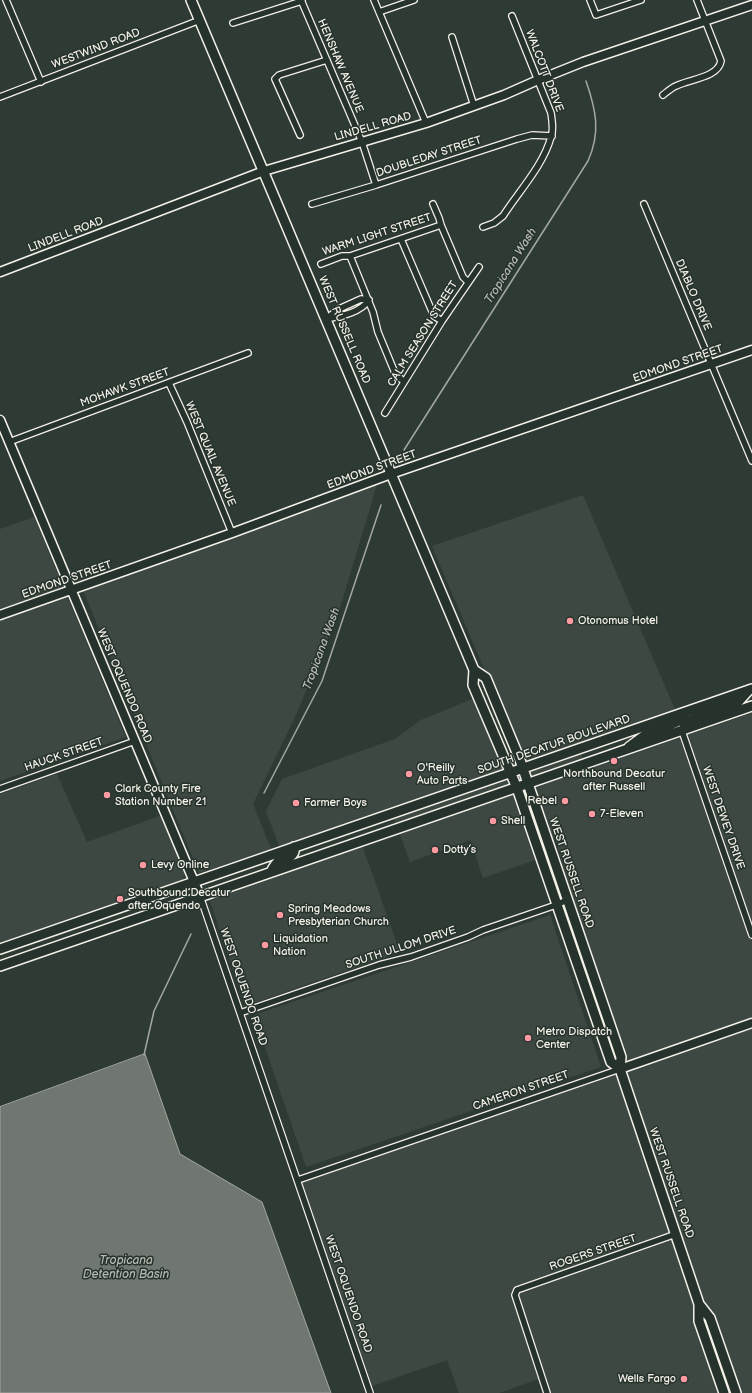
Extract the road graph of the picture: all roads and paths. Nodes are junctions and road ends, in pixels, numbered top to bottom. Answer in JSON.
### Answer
{"nodes":[{"id":1,"x":6,"y":0,"type":"edge"},
{"id":2,"x":192,"y":0,"type":"edge"},
{"id":3,"x":301,"y":0,"type":"edge"},
{"id":4,"x":374,"y":0,"type":"edge"},
{"id":5,"x":414,"y":0,"type":"edge"},
{"id":6,"x":590,"y":0,"type":"edge"},
{"id":7,"x":641,"y":0,"type":"edge"},
{"id":8,"x":697,"y":0,"type":"edge"},
{"id":9,"x":752,"y":5,"type":"edge"},
{"id":10,"x":379,"y":12,"type":"junction"},
{"id":11,"x":512,"y":16,"type":"dead end"},
{"id":12,"x":200,"y":20,"type":"junction"},
{"id":13,"x":706,"y":21,"type":"junction"},
{"id":14,"x":233,"y":23,"type":"dead end"},
{"id":15,"x":452,"y":37,"type":"dead end"},
{"id":16,"x":327,"y":60,"type":"junction"},
{"id":17,"x":538,"y":80,"type":"junction"},
{"id":18,"x":40,"y":82,"type":"junction"},
{"id":19,"x":663,"y":95,"type":"dead end"},
{"id":20,"x":0,"y":97,"type":"edge"},
{"id":21,"x":474,"y":106,"type":"junction"},
{"id":22,"x":426,"y":123,"type":"junction"},
{"id":23,"x":300,"y":135,"type":"dead end"},
{"id":24,"x":552,"y":136,"type":"junction"},
{"id":25,"x":362,"y":142,"type":"junction"},
{"id":26,"x":264,"y":171,"type":"junction"},
{"id":27,"x":376,"y":185,"type":"junction"},
{"id":28,"x":312,"y":204,"type":"dead end"},
{"id":29,"x":433,"y":204,"type":"dead end"},
{"id":30,"x":644,"y":204,"type":"dead end"},
{"id":31,"x":440,"y":225,"type":"junction"},
{"id":32,"x":483,"y":227,"type":"dead end"},
{"id":33,"x":401,"y":238,"type":"junction"},
{"id":34,"x":350,"y":256,"type":"junction"},
{"id":35,"x":321,"y":264,"type":"dead end"},
{"id":36,"x":479,"y":266,"type":"dead end"},
{"id":37,"x":0,"y":272,"type":"edge"},
{"id":38,"x":468,"y":282,"type":"junction"},
{"id":39,"x":368,"y":300,"type":"junction"},
{"id":40,"x":326,"y":318,"type":"junction"},
{"id":41,"x":442,"y":321,"type":"junction"},
{"id":42,"x":752,"y":350,"type":"edge"},
{"id":43,"x":248,"y":353,"type":"dead end"},
{"id":44,"x":711,"y":365,"type":"junction"},
{"id":45,"x":404,"y":382,"type":"junction"},
{"id":46,"x":169,"y":383,"type":"junction"},
{"id":47,"x":385,"y":413,"type":"dead end"},
{"id":48,"x":0,"y":420,"type":"edge"},
{"id":49,"x":9,"y":442,"type":"junction"},
{"id":50,"x":752,"y":461,"type":"edge"},
{"id":51,"x":391,"y":474,"type":"junction"},
{"id":52,"x":232,"y":533,"type":"junction"},
{"id":53,"x":72,"y":590,"type":"junction"},
{"id":54,"x":0,"y":615,"type":"edge"},
{"id":55,"x":474,"y":670,"type":"junction"},
{"id":56,"x":751,"y":690,"type":"edge"},
{"id":57,"x":752,"y":706,"type":"edge"},
{"id":58,"x":686,"y":712,"type":"junction"},
{"id":59,"x":682,"y":731,"type":"junction"},
{"id":60,"x":135,"y":741,"type":"junction"},
{"id":61,"x":624,"y":751,"type":"junction"},
{"id":62,"x":522,"y":768,"type":"junction"},
{"id":63,"x":511,"y":773,"type":"junction"},
{"id":64,"x":528,"y":784,"type":"junction"},
{"id":65,"x":0,"y":788,"type":"edge"},
{"id":66,"x":517,"y":788,"type":"junction"},
{"id":67,"x":294,"y":848,"type":"junction"},
{"id":68,"x":271,"y":872,"type":"junction"},
{"id":69,"x":195,"y":882,"type":"junction"},
{"id":70,"x":200,"y":896,"type":"junction"},
{"id":71,"x":567,"y":900,"type":"junction"},
{"id":72,"x":556,"y":905,"type":"junction"},
{"id":73,"x":752,"y":935,"type":"edge"},
{"id":74,"x":0,"y":949,"type":"edge"},
{"id":75,"x":0,"y":966,"type":"edge"},
{"id":76,"x":240,"y":1013,"type":"junction"},
{"id":77,"x":752,"y":1023,"type":"edge"},
{"id":78,"x":620,"y":1069,"type":"junction"},
{"id":79,"x":298,"y":1180,"type":"junction"},
{"id":80,"x":676,"y":1234,"type":"junction"},
{"id":81,"x":699,"y":1304,"type":"junction"},
{"id":82,"x":370,"y":1393,"type":"edge"},
{"id":83,"x":547,"y":1393,"type":"edge"},
{"id":84,"x":724,"y":1393,"type":"edge"},
{"id":85,"x":736,"y":1393,"type":"edge"}],
"edges":[{"from":1,"to":18,"type":"street"},
{"from":2,"to":12,"type":"main road","name":"WEST RUSSELL ROAD"},
{"from":3,"to":14,"type":"street"},
{"from":3,"to":16,"type":"street","name":"HENSHAW AVENUE"},
{"from":4,"to":10,"type":"street"},
{"from":5,"to":10,"type":"street"},
{"from":6,"to":7,"type":"street"},
{"from":8,"to":13,"type":"street"},
{"from":9,"to":13,"type":"street","name":"LINDELL ROAD"},
{"from":10,"to":22,"type":"street"},
{"from":11,"to":17,"type":"street","name":"WALCOTT DRIVE"},
{"from":12,"to":18,"type":"street","name":"WESTWIND ROAD"},
{"from":12,"to":26,"type":"main road","name":"WEST RUSSELL ROAD"},
{"from":13,"to":17,"type":"street","name":"LINDELL ROAD"},
{"from":13,"to":19,"type":"street"},
{"from":15,"to":21,"type":"street"},
{"from":16,"to":23,"type":"street"},
{"from":16,"to":25,"type":"street","name":"HENSHAW AVENUE"},
{"from":17,"to":21,"type":"street","name":"LINDELL ROAD"},
{"from":17,"to":24,"type":"street","name":"WALCOTT DRIVE"},
{"from":18,"to":20,"type":"street","name":"WESTWIND ROAD"},
{"from":21,"to":22,"type":"street","name":"LINDELL ROAD"},
{"from":22,"to":25,"type":"street","name":"LINDELL ROAD"},
{"from":24,"to":27,"type":"street","name":"DOUBLEDAY STREET"},
{"from":24,"to":32,"type":"street","name":"WALCOTT DRIVE"},
{"from":25,"to":26,"type":"street","name":"LINDELL ROAD"},
{"from":25,"to":27,"type":"street","name":"HENSHAW AVENUE"},
{"from":26,"to":37,"type":"street","name":"LINDELL ROAD"},
{"from":26,"to":40,"type":"main road","name":"WEST RUSSELL ROAD"},
{"from":27,"to":28,"type":"street","name":"DOUBLEDAY STREET"},
{"from":29,"to":31,"type":"street"},
{"from":30,"to":44,"type":"street","name":"DIABLO DRIVE"},
{"from":31,"to":33,"type":"street","name":"WARM LIGHT STREET"},
{"from":31,"to":38,"type":"street"},
{"from":33,"to":34,"type":"street","name":"WARM LIGHT STREET"},
{"from":33,"to":41,"type":"street"},
{"from":34,"to":35,"type":"street","name":"WARM LIGHT STREET"},
{"from":34,"to":39,"type":"street"},
{"from":36,"to":38,"type":"street","name":"CALM SEASON STREET"},
{"from":38,"to":41,"type":"street","name":"CALM SEASON STREET"},
{"from":39,"to":40,"type":"street"},
{"from":39,"to":45,"type":"street"},
{"from":40,"to":51,"type":"main road","name":"WEST RUSSELL ROAD"},
{"from":41,"to":45,"type":"street","name":"CALM SEASON STREET"},
{"from":42,"to":44,"type":"street","name":"EDMOND STREET"},
{"from":43,"to":46,"type":"street","name":"MOHAWK STREET"},
{"from":44,"to":50,"type":"street","name":"DIABLO DRIVE"},
{"from":44,"to":51,"type":"street","name":"EDMOND STREET"},
{"from":45,"to":47,"type":"street","name":"CALM SEASON STREET"},
{"from":46,"to":49,"type":"street","name":"MOHAWK STREET"},
{"from":46,"to":52,"type":"street","name":"WEST QUAIL AVENUE"},
{"from":48,"to":49,"type":"street","name":"WEST OQUENDO ROAD"},
{"from":49,"to":53,"type":"street","name":"WEST OQUENDO ROAD"},
{"from":51,"to":52,"type":"street","name":"EDMOND STREET"},
{"from":51,"to":55,"type":"main road","name":"WEST RUSSELL ROAD"},
{"from":52,"to":53,"type":"street","name":"EDMOND STREET"},
{"from":53,"to":54,"type":"street","name":"EDMOND STREET"},
{"from":53,"to":60,"type":"street","name":"WEST OQUENDO ROAD"},
{"from":55,"to":62,"type":"main road","name":"WEST RUSSELL ROAD"},
{"from":55,"to":63,"type":"main road","name":"WEST RUSSELL ROAD"},
{"from":56,"to":58,"type":"main road","name":"SOUTH DECATUR BOULEVARD"},
{"from":56,"to":59,"type":"main road"},
{"from":57,"to":59,"type":"main road"},
{"from":58,"to":61,"type":"main road"},
{"from":58,"to":62,"type":"main road","name":"SOUTH DECATUR BOULEVARD"},
{"from":59,"to":61,"type":"main road"},
{"from":59,"to":73,"type":"street","name":"WEST DEWEY DRIVE"},
{"from":60,"to":65,"type":"street","name":"HAUCK STREET"},
{"from":60,"to":69,"type":"street","name":"WEST OQUENDO ROAD"},
{"from":61,"to":64,"type":"main road"},
{"from":62,"to":63,"type":"main road","name":"SOUTH DECATUR BOULEVARD"},
{"from":62,"to":64,"type":"main road","name":"WEST RUSSELL ROAD"},
{"from":63,"to":66,"type":"main road","name":"WEST RUSSELL ROAD"},
{"from":63,"to":67,"type":"main road","name":"SOUTH DECATUR BOULEVARD"},
{"from":64,"to":66,"type":"main road"},
{"from":64,"to":71,"type":"main road","name":"WEST RUSSELL ROAD"},
{"from":66,"to":68,"type":"main road"},
{"from":66,"to":72,"type":"main road","name":"WEST RUSSELL ROAD"},
{"from":67,"to":68,"type":"main road"},
{"from":67,"to":69,"type":"main road","name":"SOUTH DECATUR BOULEVARD"},
{"from":68,"to":70,"type":"main road"},
{"from":69,"to":70,"type":"street","name":"WEST OQUENDO ROAD"},
{"from":69,"to":74,"type":"main road","name":"SOUTH DECATUR BOULEVARD"},
{"from":70,"to":75,"type":"main road"},
{"from":70,"to":76,"type":"street","name":"WEST OQUENDO ROAD"},
{"from":71,"to":72,"type":"street","name":"SOUTH ULLOM DRIVE"},
{"from":71,"to":78,"type":"main road","name":"WEST RUSSELL ROAD"},
{"from":72,"to":76,"type":"street","name":"SOUTH ULLOM DRIVE"},
{"from":72,"to":78,"type":"main road","name":"WEST RUSSELL ROAD"},
{"from":76,"to":79,"type":"street","name":"WEST OQUENDO ROAD"},
{"from":77,"to":78,"type":"street","name":"CAMERON STREET"},
{"from":78,"to":79,"type":"street","name":"CAMERON STREET"},
{"from":78,"to":80,"type":"main road","name":"WEST RUSSELL ROAD"},
{"from":79,"to":82,"type":"street","name":"WEST OQUENDO ROAD"},
{"from":80,"to":81,"type":"main road","name":"WEST RUSSELL ROAD"},
{"from":80,"to":83,"type":"street","name":"ROGERS STREET"},
{"from":81,"to":84,"type":"main road","name":"WEST RUSSELL ROAD"},
{"from":81,"to":85,"type":"main road","name":"WEST RUSSELL ROAD"}]}
